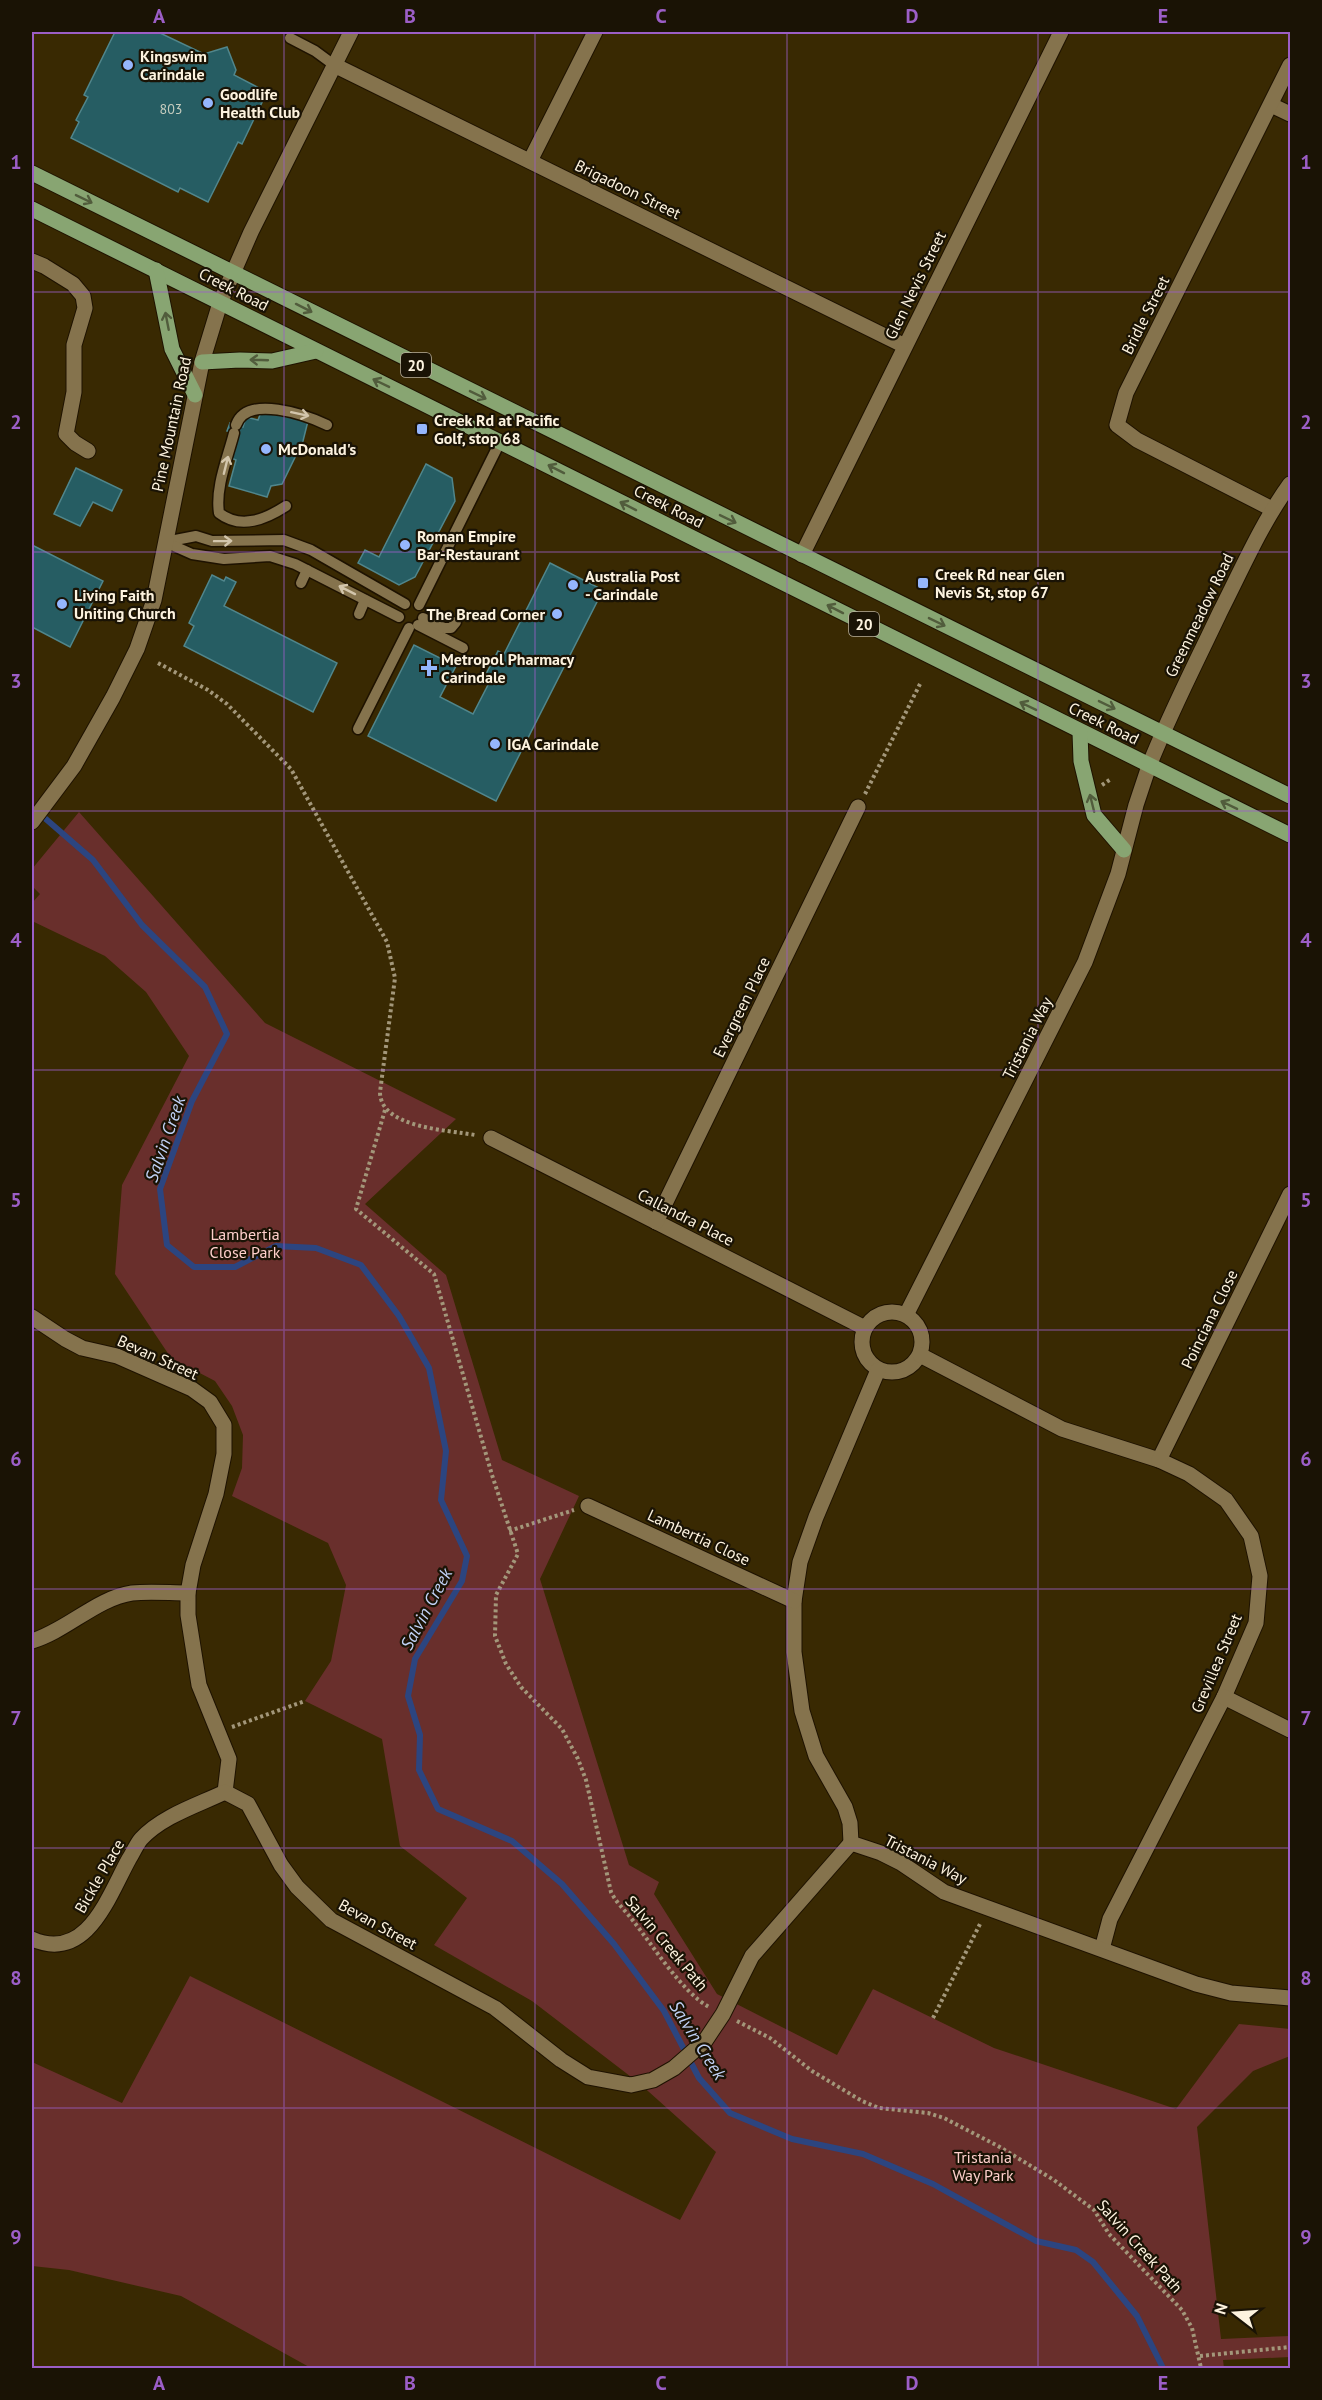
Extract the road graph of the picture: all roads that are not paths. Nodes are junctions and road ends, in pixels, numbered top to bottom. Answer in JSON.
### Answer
{"nodes":[{"id":1,"x":351,"y":32,"type":"edge"},
{"id":2,"x":595,"y":32,"type":"edge"},
{"id":3,"x":1061,"y":32,"type":"edge"},
{"id":4,"x":290,"y":38,"type":"dead end"},
{"id":5,"x":334,"y":65,"type":"junction"},
{"id":6,"x":1290,"y":65,"type":"edge"},
{"id":7,"x":1271,"y":105,"type":"junction"},
{"id":8,"x":1290,"y":114,"type":"edge"},
{"id":9,"x":530,"y":161,"type":"junction"},
{"id":10,"x":32,"y":172,"type":"edge"},
{"id":11,"x":32,"y":208,"type":"edge"},
{"id":12,"x":32,"y":261,"type":"edge"},
{"id":13,"x":156,"y":270,"type":"junction"},
{"id":14,"x":233,"y":272,"type":"junction"},
{"id":15,"x":220,"y":303,"type":"junction"},
{"id":16,"x":905,"y":346,"type":"junction"},
{"id":17,"x":316,"y":351,"type":"junction"},
{"id":18,"x":202,"y":363,"type":"junction"},
{"id":19,"x":195,"y":394,"type":"junction"},
{"id":20,"x":327,"y":425,"type":"dead end"},
{"id":21,"x":500,"y":442,"type":"junction"},
{"id":22,"x":88,"y":451,"type":"dead end"},
{"id":23,"x":1290,"y":484,"type":"edge"},
{"id":24,"x":286,"y":506,"type":"dead end"},
{"id":25,"x":1272,"y":509,"type":"junction"},
{"id":26,"x":165,"y":542,"type":"junction"},
{"id":27,"x":802,"y":555,"type":"junction"},
{"id":28,"x":307,"y":570,"type":"junction"},
{"id":29,"x":301,"y":583,"type":"dead end"},
{"id":30,"x":365,"y":600,"type":"junction"},
{"id":31,"x":405,"y":604,"type":"dead end"},
{"id":32,"x":419,"y":605,"type":"dead end"},
{"id":33,"x":359,"y":614,"type":"dead end"},
{"id":34,"x":399,"y":617,"type":"dead end"},
{"id":35,"x":456,"y":622,"type":"dead end"},
{"id":36,"x":417,"y":624,"type":"junction"},
{"id":37,"x":463,"y":648,"type":"dead end"},
{"id":38,"x":358,"y":729,"type":"dead end"},
{"id":39,"x":1080,"y":732,"type":"junction"},
{"id":40,"x":1162,"y":733,"type":"junction"},
{"id":41,"x":1149,"y":765,"type":"junction"},
{"id":42,"x":1290,"y":796,"type":"edge"},
{"id":43,"x":858,"y":807,"type":"road end"},
{"id":44,"x":32,"y":822,"type":"edge"},
{"id":45,"x":1290,"y":835,"type":"edge"},
{"id":46,"x":1125,"y":850,"type":"junction"},
{"id":47,"x":491,"y":1138,"type":"road end"},
{"id":48,"x":1290,"y":1194,"type":"edge"},
{"id":49,"x":656,"y":1222,"type":"junction"},
{"id":50,"x":906,"y":1315,"type":"junction"},
{"id":51,"x":32,"y":1317,"type":"edge"},
{"id":52,"x":865,"y":1328,"type":"junction"},
{"id":53,"x":920,"y":1355,"type":"junction"},
{"id":54,"x":879,"y":1370,"type":"junction"},
{"id":55,"x":1159,"y":1460,"type":"junction"},
{"id":56,"x":588,"y":1506,"type":"road end"},
{"id":57,"x":188,"y":1593,"type":"junction"},
{"id":58,"x":794,"y":1601,"type":"junction"},
{"id":59,"x":32,"y":1641,"type":"edge"},
{"id":60,"x":1224,"y":1697,"type":"junction"},
{"id":61,"x":1290,"y":1730,"type":"edge"},
{"id":62,"x":225,"y":1792,"type":"junction"},
{"id":63,"x":851,"y":1844,"type":"junction"},
{"id":64,"x":32,"y":1939,"type":"edge"},
{"id":65,"x":1102,"y":1949,"type":"junction"},
{"id":66,"x":1290,"y":1998,"type":"edge"}],
"edges":[{"from":1,"to":5,"type":"street","name":"Pine Mountain Road"},
{"from":2,"to":9,"type":"street"},
{"from":3,"to":16,"type":"street","name":"Glen Nevis Street"},
{"from":4,"to":5,"type":"lane"},
{"from":5,"to":9,"type":"street","name":"Brigadoon Street"},
{"from":5,"to":14,"type":"street","name":"Pine Mountain Road"},
{"from":6,"to":7,"type":"street","name":"Bridle Street"},
{"from":7,"to":8,"type":"street"},
{"from":7,"to":25,"type":"street","name":"Bridle Street"},
{"from":9,"to":16,"type":"street","name":"Brigadoon Street"},
{"from":10,"to":14,"type":"main road","name":"Creek Road","number":"20","one_way":true},
{"from":11,"to":13,"type":"main road","name":"Creek Road","number":"20"},
{"from":12,"to":22,"type":"street"},
{"from":13,"to":15,"type":"main road","name":"Creek Road","number":"20"},
{"from":19,"to":13,"type":"main road","one_way":true},
{"from":14,"to":15,"type":"street","name":"Pine Mountain Road"},
{"from":14,"to":27,"type":"main road","name":"Creek Road","number":"20","one_way":true},
{"from":15,"to":17,"type":"main road","name":"Creek Road","number":"20"},
{"from":15,"to":18,"type":"street","name":"Pine Mountain Road"},
{"from":16,"to":27,"type":"street","name":"Glen Nevis Street"},
{"from":17,"to":18,"type":"main road","one_way":true},
{"from":21,"to":17,"type":"main road","name":"Creek Road","number":"20","one_way":true},
{"from":18,"to":19,"type":"street","name":"Pine Mountain Road"},
{"from":19,"to":26,"type":"street","name":"Pine Mountain Road"},
{"from":24,"to":20,"type":"lane","one_way":true},
{"from":21,"to":32,"type":"lane"},
{"from":39,"to":21,"type":"main road","name":"Creek Road","number":"20","one_way":true},
{"from":23,"to":25,"type":"street","name":"Greenmeadow Road"},
{"from":25,"to":40,"type":"street","name":"Greenmeadow Road"},
{"from":26,"to":28,"type":"lane"},
{"from":26,"to":31,"type":"lane","one_way":true},
{"from":26,"to":44,"type":"street","name":"Pine Mountain Road"},
{"from":27,"to":40,"type":"main road","name":"Creek Road","number":"20","one_way":true},
{"from":28,"to":29,"type":"lane"},
{"from":30,"to":28,"type":"lane","one_way":true},
{"from":30,"to":33,"type":"lane"},
{"from":30,"to":34,"type":"lane"},
{"from":35,"to":36,"type":"lane"},
{"from":36,"to":37,"type":"lane"},
{"from":36,"to":38,"type":"lane"},
{"from":39,"to":41,"type":"main road","name":"Creek Road","number":"20"},
{"from":46,"to":39,"type":"main road","one_way":true},
{"from":40,"to":41,"type":"street","name":"Greenmeadow Road"},
{"from":40,"to":42,"type":"main road","name":"Creek Road","number":"20"},
{"from":45,"to":41,"type":"main road","name":"Creek Road","number":"20","one_way":true},
{"from":41,"to":46,"type":"street","name":"Tristania Way"},
{"from":43,"to":49,"type":"street","name":"Evergreen Place"},
{"from":46,"to":50,"type":"street","name":"Tristania Way"},
{"from":47,"to":49,"type":"street","name":"Callandra Place"},
{"from":48,"to":55,"type":"street","name":"Poinciana Close"},
{"from":49,"to":52,"type":"street","name":"Callandra Place"},
{"from":50,"to":52,"type":"street"},
{"from":50,"to":53,"type":"street"},
{"from":51,"to":57,"type":"street","name":"Bevan Street"},
{"from":52,"to":54,"type":"street"},
{"from":53,"to":54,"type":"street"},
{"from":53,"to":55,"type":"street","name":"Grevillea Street"},
{"from":54,"to":58,"type":"street"},
{"from":55,"to":60,"type":"street","name":"Grevillea Street"},
{"from":56,"to":58,"type":"street","name":"Lambertia Close"},
{"from":57,"to":59,"type":"street"},
{"from":57,"to":62,"type":"street","name":"Bevan Street"},
{"from":58,"to":63,"type":"street"},
{"from":60,"to":61,"type":"street"},
{"from":60,"to":65,"type":"street","name":"Grevillea Street"},
{"from":62,"to":63,"type":"street","name":"Bevan Street"},
{"from":62,"to":64,"type":"street","name":"Bickle Place"},
{"from":63,"to":65,"type":"street","name":"Tristania Way"},
{"from":65,"to":66,"type":"street","name":"Tristania Way"}]}
